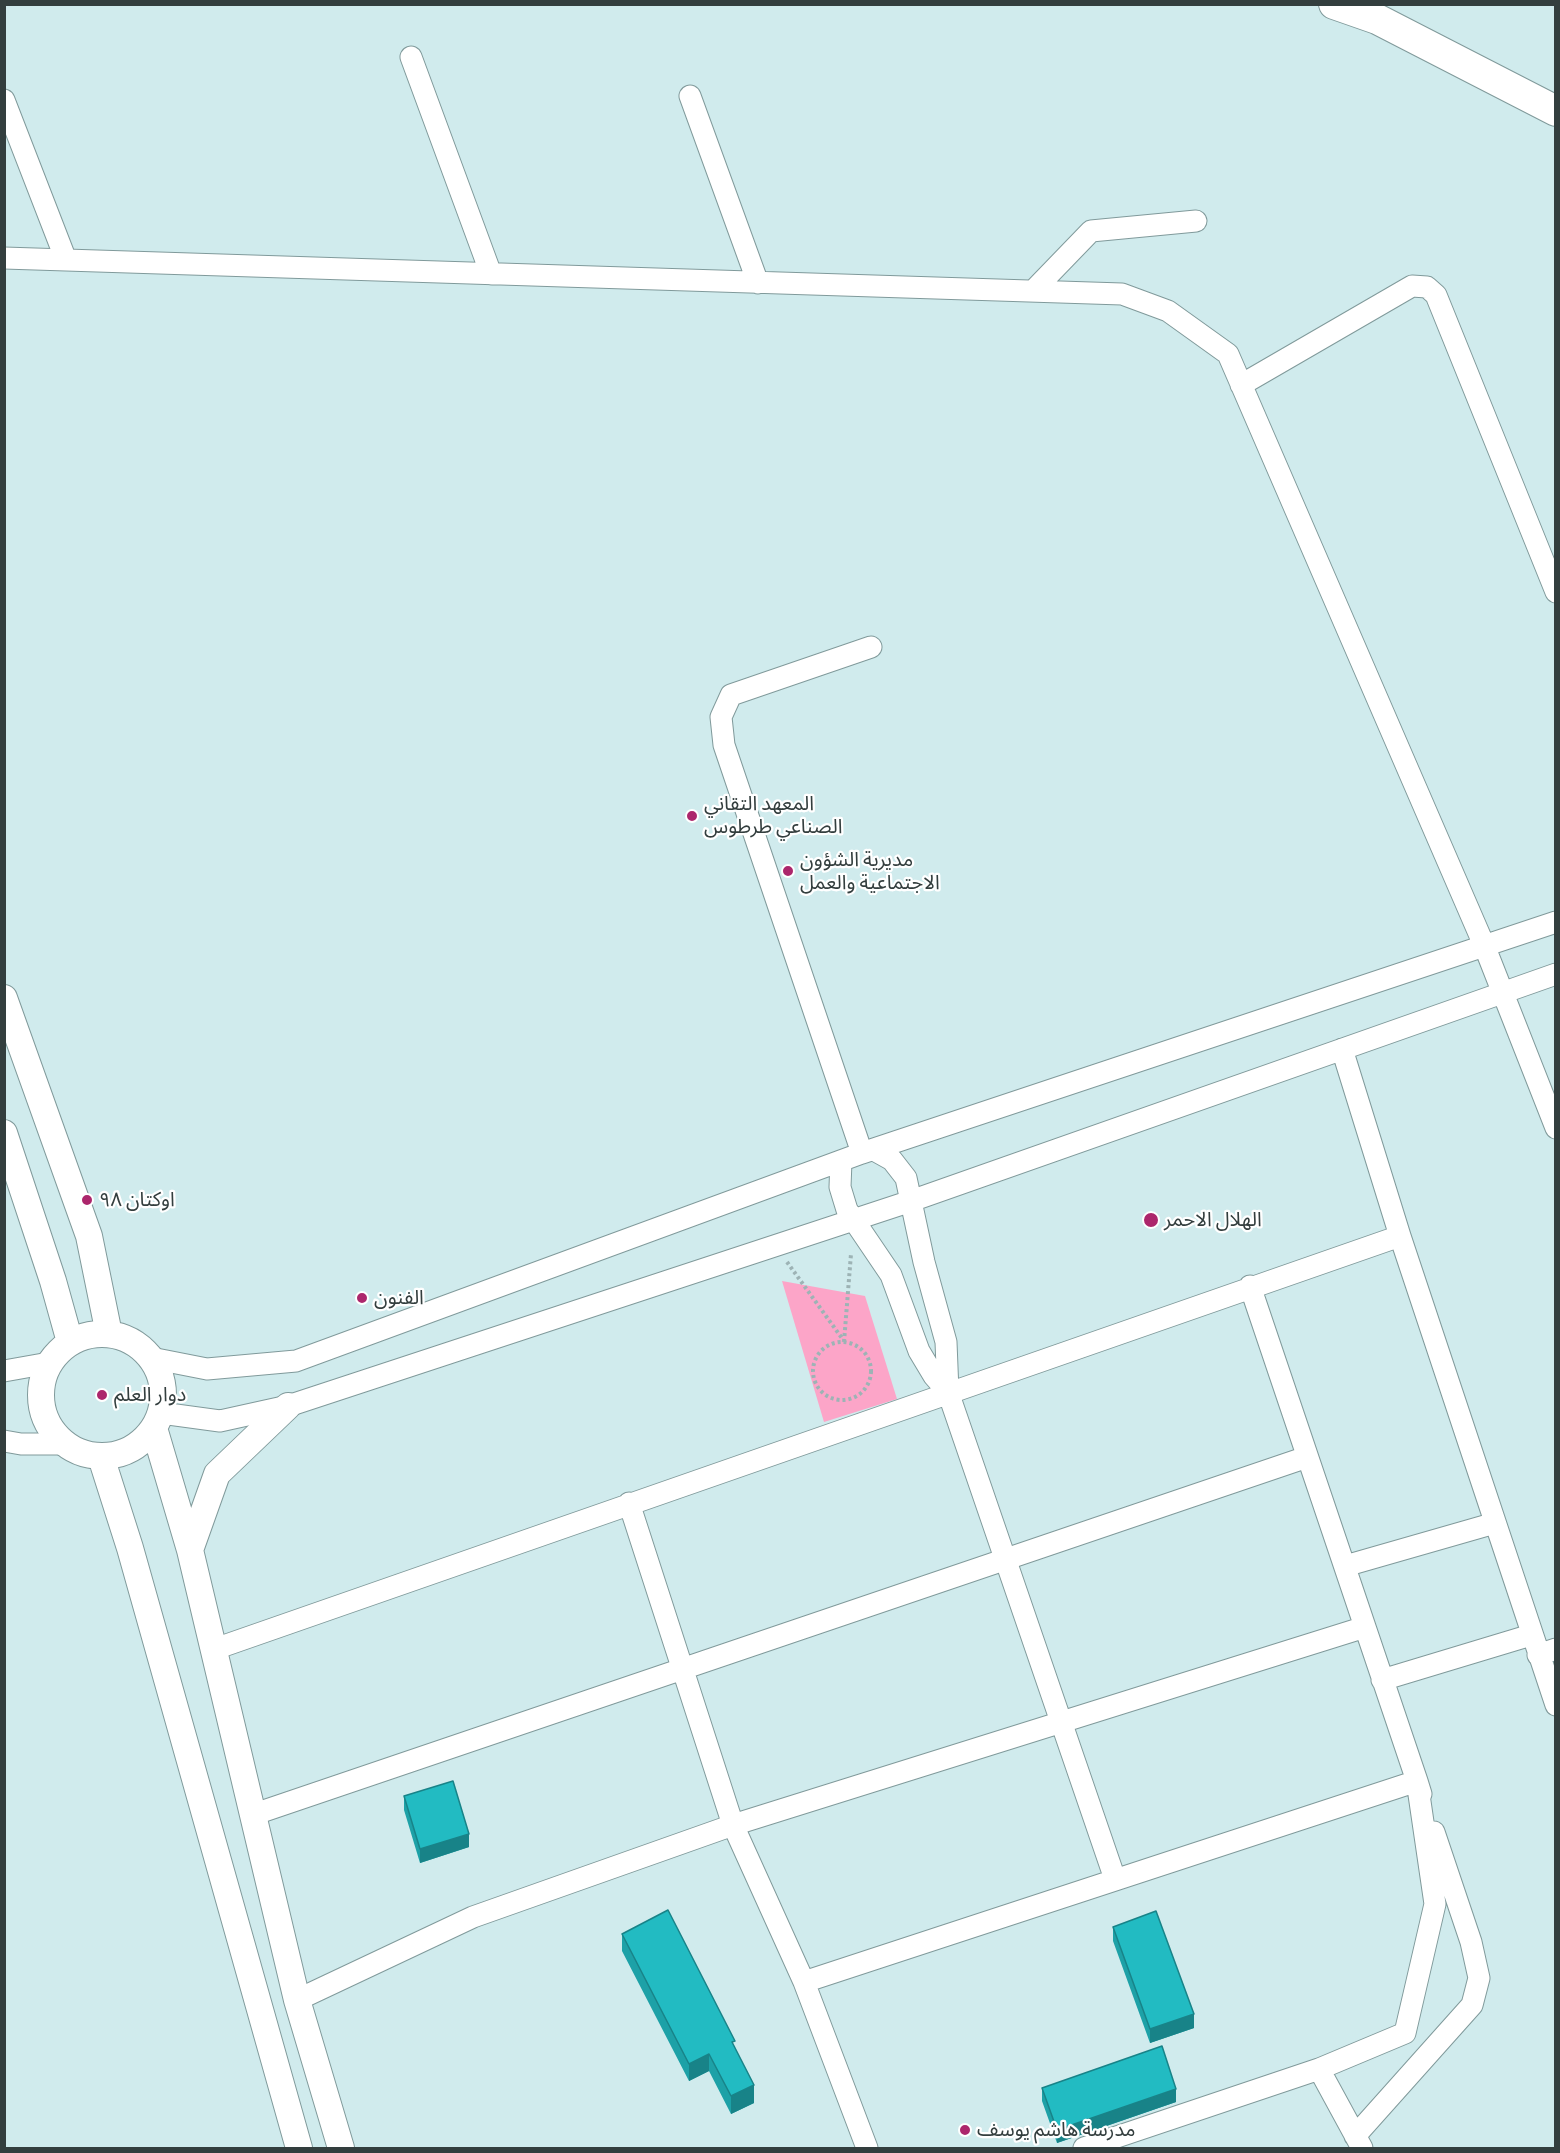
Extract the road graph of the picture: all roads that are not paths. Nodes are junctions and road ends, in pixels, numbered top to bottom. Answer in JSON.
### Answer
{"nodes":[{"id":1,"x":1334,"y":4,"type":"edge"},
{"id":2,"x":411,"y":57,"type":"dead end"},
{"id":3,"x":690,"y":96,"type":"dead end"},
{"id":4,"x":4,"y":100,"type":"edge"},
{"id":5,"x":1556,"y":111,"type":"edge"},
{"id":6,"x":1196,"y":221,"type":"dead end"},
{"id":7,"x":4,"y":258,"type":"edge"},
{"id":8,"x":66,"y":260,"type":"junction"},
{"id":9,"x":491,"y":274,"type":"junction"},
{"id":10,"x":758,"y":283,"type":"junction"},
{"id":11,"x":1033,"y":291,"type":"junction"},
{"id":12,"x":1241,"y":385,"type":"junction"},
{"id":13,"x":1556,"y":592,"type":"edge"},
{"id":14,"x":871,"y":647,"type":"dead end"},
{"id":15,"x":1556,"y":922,"type":"edge"},
{"id":16,"x":1484,"y":945,"type":"junction"},
{"id":17,"x":1556,"y":974,"type":"edge"},
{"id":18,"x":1502,"y":992,"type":"junction"},
{"id":19,"x":4,"y":998,"type":"edge"},
{"id":20,"x":1342,"y":1049,"type":"junction"},
{"id":21,"x":1556,"y":1128,"type":"edge"},
{"id":22,"x":4,"y":1133,"type":"edge"},
{"id":23,"x":868,"y":1151,"type":"junction"},
{"id":24,"x":841,"y":1161,"type":"junction"},
{"id":25,"x":911,"y":1201,"type":"junction"},
{"id":26,"x":853,"y":1220,"type":"junction"},
{"id":27,"x":1400,"y":1236,"type":"junction"},
{"id":28,"x":1250,"y":1286,"type":"junction"},
{"id":29,"x":109,"y":1334,"type":"junction"},
{"id":30,"x":70,"y":1342,"type":"junction"},
{"id":31,"x":151,"y":1358,"type":"junction"},
{"id":32,"x":49,"y":1363,"type":"junction"},
{"id":33,"x":4,"y":1371,"type":"edge"},
{"id":34,"x":948,"y":1392,"type":"junction"},
{"id":35,"x":288,"y":1406,"type":"junction"},
{"id":36,"x":157,"y":1421,"type":"junction"},
{"id":37,"x":4,"y":1441,"type":"edge"},
{"id":38,"x":62,"y":1444,"type":"junction"},
{"id":39,"x":101,"y":1457,"type":"junction"},
{"id":40,"x":1307,"y":1457,"type":"junction"},
{"id":41,"x":629,"y":1503,"type":"junction"},
{"id":42,"x":1495,"y":1523,"type":"junction"},
{"id":43,"x":190,"y":1550,"type":"junction"},
{"id":44,"x":1006,"y":1559,"type":"junction"},
{"id":45,"x":1345,"y":1566,"type":"junction"},
{"id":46,"x":1365,"y":1627,"type":"junction"},
{"id":47,"x":1542,"y":1647,"type":"edge"},
{"id":48,"x":212,"y":1650,"type":"junction"},
{"id":49,"x":683,"y":1669,"type":"junction"},
{"id":50,"x":1382,"y":1680,"type":"junction"},
{"id":51,"x":1556,"y":1705,"type":"edge"},
{"id":52,"x":1061,"y":1721,"type":"junction"},
{"id":53,"x":1417,"y":1781,"type":"junction"},
{"id":54,"x":252,"y":1815,"type":"junction"},
{"id":55,"x":733,"y":1825,"type":"junction"},
{"id":56,"x":1115,"y":1879,"type":"junction"},
{"id":57,"x":804,"y":1982,"type":"junction"},
{"id":58,"x":297,"y":2001,"type":"junction"},
{"id":59,"x":1319,"y":2069,"type":"junction"},
{"id":60,"x":1359,"y":2142,"type":"edge"},
{"id":61,"x":299,"y":2148,"type":"edge"},
{"id":62,"x":341,"y":2148,"type":"edge"},
{"id":63,"x":867,"y":2148,"type":"edge"},
{"id":64,"x":1084,"y":2148,"type":"edge"}],
"edges":[{"from":1,"to":5,"type":"highway"},
{"from":2,"to":9,"type":"street"},
{"from":3,"to":10,"type":"street"},
{"from":4,"to":8,"type":"street"},
{"from":6,"to":11,"type":"street"},
{"from":7,"to":8,"type":"street"},
{"from":8,"to":9,"type":"street"},
{"from":9,"to":10,"type":"street"},
{"from":10,"to":11,"type":"street"},
{"from":11,"to":12,"type":"street"},
{"from":12,"to":13,"type":"street"},
{"from":12,"to":16,"type":"street"},
{"from":14,"to":23,"type":"street"},
{"from":15,"to":16,"type":"street"},
{"from":16,"to":18,"type":"street"},
{"from":16,"to":23,"type":"street"},
{"from":17,"to":18,"type":"street"},
{"from":18,"to":20,"type":"street"},
{"from":18,"to":21,"type":"street"},
{"from":19,"to":29,"type":"main road"},
{"from":20,"to":25,"type":"street"},
{"from":20,"to":27,"type":"street"},
{"from":22,"to":30,"type":"main road"},
{"from":23,"to":24,"type":"street"},
{"from":23,"to":25,"type":"street"},
{"from":24,"to":26,"type":"street"},
{"from":24,"to":31,"type":"street"},
{"from":25,"to":26,"type":"street"},
{"from":25,"to":34,"type":"street"},
{"from":26,"to":34,"type":"street"},
{"from":26,"to":35,"type":"street"},
{"from":27,"to":28,"type":"street"},
{"from":27,"to":42,"type":"street"},
{"from":28,"to":34,"type":"street"},
{"from":28,"to":40,"type":"street"},
{"from":29,"to":30,"type":"main road"},
{"from":29,"to":31,"type":"main road"},
{"from":30,"to":32,"type":"main road"},
{"from":31,"to":36,"type":"main road"},
{"from":32,"to":33,"type":"street"},
{"from":32,"to":38,"type":"main road"},
{"from":34,"to":41,"type":"street"},
{"from":34,"to":44,"type":"street"},
{"from":35,"to":36,"type":"street"},
{"from":35,"to":43,"type":"main road"},
{"from":36,"to":39,"type":"main road"},
{"from":36,"to":43,"type":"main road"},
{"from":37,"to":38,"type":"street"},
{"from":38,"to":39,"type":"main road"},
{"from":39,"to":61,"type":"main road"},
{"from":40,"to":44,"type":"street"},
{"from":40,"to":45,"type":"street"},
{"from":41,"to":48,"type":"street"},
{"from":41,"to":49,"type":"street"},
{"from":42,"to":45,"type":"street"},
{"from":42,"to":47,"type":"street"},
{"from":43,"to":48,"type":"main road"},
{"from":44,"to":49,"type":"street"},
{"from":44,"to":52,"type":"street"},
{"from":45,"to":46,"type":"street"},
{"from":46,"to":50,"type":"street"},
{"from":46,"to":52,"type":"street"},
{"from":47,"to":50,"type":"street"},
{"from":47,"to":51,"type":"street"},
{"from":48,"to":54,"type":"main road"},
{"from":49,"to":54,"type":"street"},
{"from":49,"to":55,"type":"street"},
{"from":50,"to":53,"type":"street"},
{"from":52,"to":55,"type":"street"},
{"from":52,"to":56,"type":"street"},
{"from":53,"to":56,"type":"street"},
{"from":53,"to":59,"type":"street"},
{"from":53,"to":60,"type":"street"},
{"from":54,"to":58,"type":"main road"},
{"from":55,"to":57,"type":"street"},
{"from":55,"to":58,"type":"street"},
{"from":56,"to":57,"type":"street"},
{"from":57,"to":63,"type":"street"},
{"from":58,"to":62,"type":"main road"},
{"from":59,"to":60,"type":"street"},
{"from":59,"to":64,"type":"street"}]}
